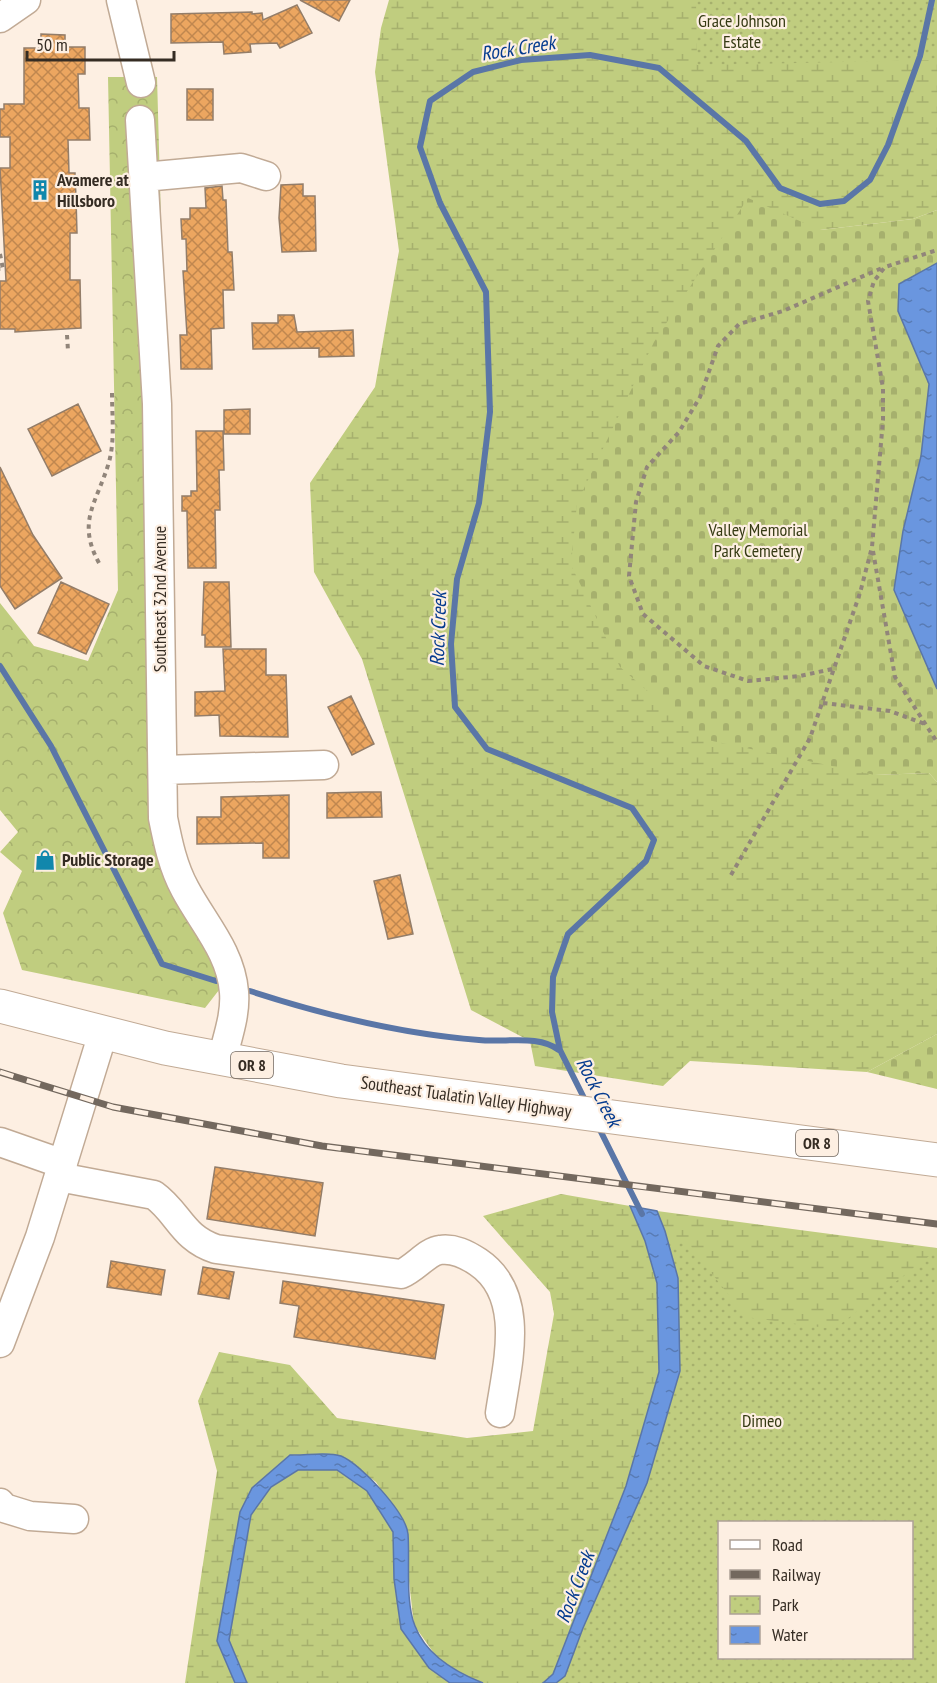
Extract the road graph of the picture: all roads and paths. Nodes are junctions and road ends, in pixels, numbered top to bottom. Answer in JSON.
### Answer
{"nodes":[{"id":1,"x":26,"y":0,"type":"edge"},
{"id":2,"x":121,"y":0,"type":"edge"},
{"id":3,"x":0,"y":18,"type":"edge"},
{"id":4,"x":141,"y":83,"type":"dead end"},
{"id":5,"x":140,"y":120,"type":"dead end"},
{"id":6,"x":144,"y":177,"type":"junction"},
{"id":7,"x":266,"y":177,"type":"dead end"},
{"id":8,"x":937,"y":250,"type":"edge"},
{"id":9,"x":0,"y":254,"type":"edge"},
{"id":10,"x":885,"y":267,"type":"junction"},
{"id":11,"x":0,"y":269,"type":"edge"},
{"id":12,"x":67,"y":335,"type":"dead end"},
{"id":13,"x":68,"y":351,"type":"dead end"},
{"id":14,"x":112,"y":393,"type":"dead end"},
{"id":15,"x":872,"y":547,"type":"junction"},
{"id":16,"x":99,"y":563,"type":"dead end"},
{"id":17,"x":832,"y":669,"type":"junction"},
{"id":18,"x":824,"y":703,"type":"junction"},
{"id":19,"x":926,"y":724,"type":"junction"},
{"id":20,"x":937,"y":742,"type":"edge"},
{"id":21,"x":324,"y":765,"type":"dead end"},
{"id":22,"x":163,"y":770,"type":"junction"},
{"id":23,"x":730,"y":875,"type":"dead end"},
{"id":24,"x":0,"y":1006,"type":"edge"},
{"id":25,"x":103,"y":1033,"type":"junction"},
{"id":26,"x":222,"y":1060,"type":"junction"},
{"id":27,"x":0,"y":1142,"type":"edge"},
{"id":28,"x":937,"y":1160,"type":"edge"},
{"id":29,"x":61,"y":1171,"type":"junction"},
{"id":30,"x":0,"y":1343,"type":"edge"},
{"id":31,"x":500,"y":1413,"type":"dead end"},
{"id":32,"x":0,"y":1503,"type":"edge"},
{"id":33,"x":74,"y":1519,"type":"dead end"}],
"edges":[{"from":1,"to":3,"type":"street"},
{"from":2,"to":4,"type":"street"},
{"from":5,"to":6,"type":"street","name":"Southeast 32nd Avenue"},
{"from":6,"to":7,"type":"street"},
{"from":6,"to":22,"type":"street","name":"Southeast 32nd Avenue"},
{"from":8,"to":10,"type":"path"},
{"from":9,"to":11,"type":"path"},
{"from":10,"to":15,"type":"path"},
{"from":10,"to":17,"type":"path"},
{"from":12,"to":13,"type":"path"},
{"from":14,"to":16,"type":"path"},
{"from":15,"to":17,"type":"path"},
{"from":15,"to":19,"type":"path"},
{"from":17,"to":18,"type":"path"},
{"from":18,"to":19,"type":"path"},
{"from":18,"to":23,"type":"path"},
{"from":19,"to":20,"type":"path"},
{"from":21,"to":22,"type":"street"},
{"from":22,"to":26,"type":"street","name":"Southeast 32nd Avenue"},
{"from":24,"to":25,"type":"main road","name":"Southeast Tualatin Valley Highway","number":"OR 8"},
{"from":25,"to":26,"type":"main road","name":"Southeast Tualatin Valley Highway","number":"OR 8"},
{"from":25,"to":29,"type":"street"},
{"from":26,"to":28,"type":"main road","name":"Southeast Tualatin Valley Highway","number":"OR 8"},
{"from":27,"to":29,"type":"street"},
{"from":29,"to":30,"type":"street"},
{"from":29,"to":31,"type":"street"},
{"from":32,"to":33,"type":"street"}]}
